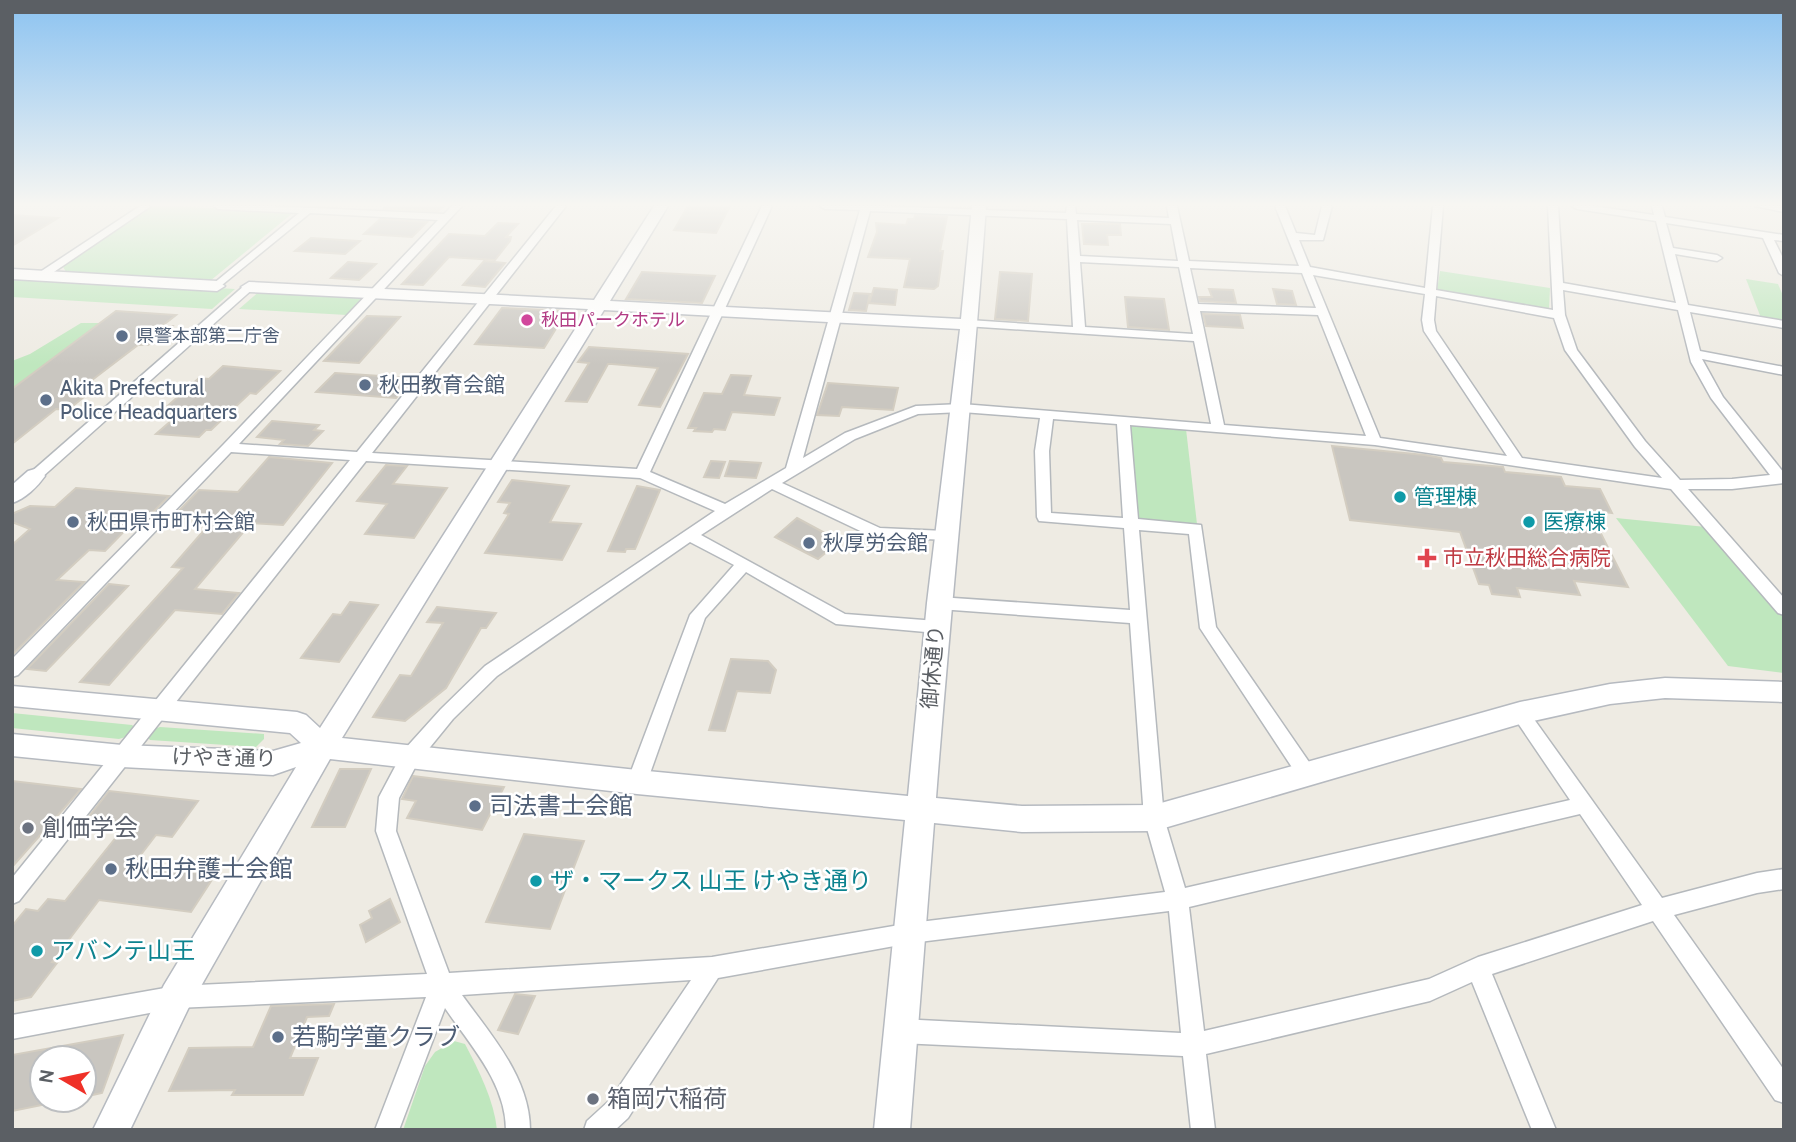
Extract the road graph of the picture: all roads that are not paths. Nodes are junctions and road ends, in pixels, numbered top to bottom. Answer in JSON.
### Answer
{"nodes":[{"id":1,"x":66,"y":259,"type":"edge"},
{"id":2,"x":249,"y":259,"type":"edge"},
{"id":3,"x":406,"y":259,"type":"edge"},
{"id":4,"x":518,"y":259,"type":"edge"},
{"id":5,"x":627,"y":259,"type":"edge"},
{"id":6,"x":743,"y":259,"type":"edge"},
{"id":7,"x":852,"y":259,"type":"edge"},
{"id":8,"x":975,"y":259,"type":"edge"},
{"id":9,"x":1074,"y":259,"type":"edge"},
{"id":10,"x":1079,"y":259,"type":"edge"},
{"id":11,"x":1184,"y":259,"type":"edge"},
{"id":12,"x":1302,"y":259,"type":"edge"},
{"id":13,"x":1433,"y":259,"type":"edge"},
{"id":14,"x":1557,"y":259,"type":"edge"},
{"id":15,"x":1670,"y":259,"type":"edge"},
{"id":16,"x":1185,"y":265,"type":"junction"},
{"id":17,"x":1306,"y":270,"type":"junction"},
{"id":18,"x":12,"y":274,"type":"edge"},
{"id":19,"x":41,"y":276,"type":"junction"},
{"id":20,"x":1559,"y":285,"type":"junction"},
{"id":21,"x":217,"y":286,"type":"junction"},
{"id":22,"x":249,"y":287,"type":"junction"},
{"id":23,"x":1431,"y":292,"type":"junction"},
{"id":24,"x":374,"y":294,"type":"junction"},
{"id":25,"x":486,"y":299,"type":"junction"},
{"id":26,"x":598,"y":306,"type":"junction"},
{"id":27,"x":1194,"y":307,"type":"junction"},
{"id":28,"x":1683,"y":307,"type":"junction"},
{"id":29,"x":719,"y":312,"type":"junction"},
{"id":30,"x":1323,"y":312,"type":"junction"},
{"id":31,"x":1559,"y":315,"type":"junction"},
{"id":32,"x":837,"y":318,"type":"junction"},
{"id":33,"x":970,"y":324,"type":"junction"},
{"id":34,"x":1784,"y":325,"type":"edge"},
{"id":35,"x":1079,"y":330,"type":"junction"},
{"id":36,"x":1200,"y":338,"type":"junction"},
{"id":37,"x":1695,"y":354,"type":"junction"},
{"id":38,"x":1784,"y":371,"type":"edge"},
{"id":39,"x":962,"y":408,"type":"junction"},
{"id":40,"x":1047,"y":415,"type":"junction"},
{"id":41,"x":1123,"y":421,"type":"junction"},
{"id":42,"x":1218,"y":427,"type":"junction"},
{"id":43,"x":1375,"y":441,"type":"junction"},
{"id":44,"x":228,"y":448,"type":"junction"},
{"id":45,"x":362,"y":457,"type":"junction"},
{"id":46,"x":1517,"y":461,"type":"junction"},
{"id":47,"x":498,"y":466,"type":"junction"},
{"id":48,"x":793,"y":469,"type":"junction"},
{"id":49,"x":642,"y":474,"type":"junction"},
{"id":50,"x":35,"y":476,"type":"joint"},
{"id":51,"x":1782,"y":478,"type":"edge"},
{"id":52,"x":771,"y":483,"type":"junction"},
{"id":53,"x":1677,"y":485,"type":"junction"},
{"id":54,"x":12,"y":496,"type":"edge"},
{"id":55,"x":726,"y":510,"type":"junction"},
{"id":56,"x":1131,"y":524,"type":"junction"},
{"id":57,"x":691,"y":536,"type":"junction"},
{"id":58,"x":945,"y":536,"type":"junction"},
{"id":59,"x":744,"y":564,"type":"junction"},
{"id":60,"x":1784,"y":609,"type":"edge"},
{"id":61,"x":938,"y":615,"type":"junction"},
{"id":62,"x":1139,"y":617,"type":"junction"},
{"id":63,"x":12,"y":670,"type":"edge"},
{"id":64,"x":1784,"y":692,"type":"edge"},
{"id":65,"x":12,"y":696,"type":"edge"},
{"id":66,"x":159,"y":711,"type":"junction"},
{"id":67,"x":1520,"y":713,"type":"junction"},
{"id":68,"x":12,"y":745,"type":"edge"},
{"id":69,"x":323,"y":747,"type":"junction"},
{"id":70,"x":122,"y":756,"type":"junction"},
{"id":71,"x":411,"y":756,"type":"junction"},
{"id":72,"x":1308,"y":775,"type":"junction"},
{"id":73,"x":637,"y":782,"type":"junction"},
{"id":74,"x":1583,"y":805,"type":"junction"},
{"id":75,"x":920,"y":810,"type":"junction"},
{"id":76,"x":1154,"y":818,"type":"junction"},
{"id":77,"x":1784,"y":878,"type":"edge"},
{"id":78,"x":12,"y":894,"type":"edge"},
{"id":79,"x":1178,"y":900,"type":"junction"},
{"id":80,"x":1656,"y":910,"type":"junction"},
{"id":81,"x":911,"y":933,"type":"junction"},
{"id":82,"x":712,"y":968,"type":"junction"},
{"id":83,"x":1478,"y":968,"type":"junction"},
{"id":84,"x":442,"y":985,"type":"junction"},
{"id":85,"x":176,"y":997,"type":"junction"},
{"id":86,"x":12,"y":1027,"type":"edge"},
{"id":87,"x":900,"y":1031,"type":"junction"},
{"id":88,"x":1193,"y":1045,"type":"junction"},
{"id":89,"x":1784,"y":1091,"type":"edge"},
{"id":90,"x":111,"y":1130,"type":"edge"},
{"id":91,"x":387,"y":1130,"type":"edge"},
{"id":92,"x":518,"y":1130,"type":"edge"},
{"id":93,"x":596,"y":1130,"type":"edge"},
{"id":94,"x":892,"y":1130,"type":"edge"},
{"id":95,"x":1203,"y":1130,"type":"edge"},
{"id":96,"x":1544,"y":1130,"type":"edge"}],
"edges":[{"from":1,"to":19,"type":"street"},
{"from":2,"to":21,"type":"street"},
{"from":3,"to":24,"type":"street"},
{"from":4,"to":25,"type":"street"},
{"from":5,"to":26,"type":"street"},
{"from":6,"to":29,"type":"street"},
{"from":7,"to":32,"type":"street"},
{"from":8,"to":33,"type":"street","name":"御休通り"},
{"from":9,"to":35,"type":"street"},
{"from":10,"to":16,"type":"street"},
{"from":11,"to":16,"type":"street"},
{"from":12,"to":17,"type":"street"},
{"from":13,"to":23,"type":"street"},
{"from":14,"to":20,"type":"street"},
{"from":15,"to":28,"type":"street"},
{"from":16,"to":17,"type":"street"},
{"from":16,"to":27,"type":"street"},
{"from":17,"to":23,"type":"street"},
{"from":17,"to":30,"type":"street"},
{"from":18,"to":19,"type":"street"},
{"from":19,"to":21,"type":"street"},
{"from":20,"to":28,"type":"street"},
{"from":20,"to":31,"type":"street"},
{"from":21,"to":22,"type":"street"},
{"from":22,"to":24,"type":"street"},
{"from":22,"to":50,"type":"street"},
{"from":23,"to":31,"type":"street"},
{"from":23,"to":46,"type":"street"},
{"from":24,"to":25,"type":"street"},
{"from":24,"to":44,"type":"street"},
{"from":25,"to":26,"type":"street"},
{"from":25,"to":45,"type":"street"},
{"from":26,"to":29,"type":"street"},
{"from":26,"to":47,"type":"street"},
{"from":27,"to":30,"type":"street"},
{"from":27,"to":36,"type":"street"},
{"from":28,"to":34,"type":"street"},
{"from":28,"to":37,"type":"street"},
{"from":29,"to":32,"type":"street"},
{"from":29,"to":49,"type":"street"},
{"from":30,"to":43,"type":"street"},
{"from":31,"to":53,"type":"street"},
{"from":32,"to":33,"type":"street"},
{"from":32,"to":48,"type":"street"},
{"from":33,"to":35,"type":"street"},
{"from":33,"to":39,"type":"street","name":"御休通り"},
{"from":35,"to":36,"type":"street"},
{"from":36,"to":42,"type":"street"},
{"from":37,"to":38,"type":"street"},
{"from":37,"to":51,"type":"street"},
{"from":39,"to":40,"type":"street"},
{"from":39,"to":48,"type":"street"},
{"from":39,"to":58,"type":"street","name":"御休通り"},
{"from":40,"to":41,"type":"street"},
{"from":40,"to":56,"type":"street"},
{"from":41,"to":42,"type":"street"},
{"from":41,"to":56,"type":"street"},
{"from":42,"to":43,"type":"street"},
{"from":43,"to":46,"type":"street"},
{"from":44,"to":45,"type":"street"},
{"from":44,"to":63,"type":"street"},
{"from":45,"to":47,"type":"street"},
{"from":45,"to":66,"type":"street"},
{"from":46,"to":53,"type":"street"},
{"from":47,"to":49,"type":"street"},
{"from":47,"to":69,"type":"street"},
{"from":48,"to":52,"type":"street"},
{"from":49,"to":55,"type":"street"},
{"from":50,"to":54,"type":"street"},
{"from":51,"to":53,"type":"street"},
{"from":52,"to":55,"type":"street"},
{"from":52,"to":58,"type":"street"},
{"from":53,"to":60,"type":"street"},
{"from":55,"to":57,"type":"street"},
{"from":56,"to":62,"type":"street"},
{"from":56,"to":72,"type":"street"},
{"from":57,"to":59,"type":"street"},
{"from":57,"to":71,"type":"street"},
{"from":58,"to":61,"type":"street","name":"御休通り"},
{"from":59,"to":61,"type":"street"},
{"from":59,"to":73,"type":"street"},
{"from":61,"to":62,"type":"street"},
{"from":61,"to":75,"type":"street","name":"御休通り"},
{"from":62,"to":76,"type":"street"},
{"from":64,"to":67,"type":"street"},
{"from":65,"to":66,"type":"street","name":"けやき通り"},
{"from":66,"to":69,"type":"street","name":"けやき通り"},
{"from":66,"to":70,"type":"street"},
{"from":67,"to":72,"type":"street"},
{"from":67,"to":74,"type":"street"},
{"from":68,"to":70,"type":"street","name":"けやき通り"},
{"from":69,"to":70,"type":"street","name":"けやき通り"},
{"from":69,"to":71,"type":"street"},
{"from":69,"to":85,"type":"street"},
{"from":70,"to":78,"type":"street"},
{"from":71,"to":73,"type":"street"},
{"from":71,"to":84,"type":"street"},
{"from":72,"to":76,"type":"street"},
{"from":73,"to":75,"type":"street"},
{"from":74,"to":79,"type":"street"},
{"from":74,"to":80,"type":"street"},
{"from":75,"to":76,"type":"street"},
{"from":75,"to":81,"type":"street","name":"御休通り"},
{"from":76,"to":79,"type":"street"},
{"from":77,"to":80,"type":"street"},
{"from":79,"to":81,"type":"street"},
{"from":79,"to":88,"type":"street"},
{"from":80,"to":83,"type":"street"},
{"from":80,"to":89,"type":"street"},
{"from":81,"to":82,"type":"street"},
{"from":81,"to":87,"type":"street","name":"御休通り"},
{"from":82,"to":84,"type":"street"},
{"from":82,"to":93,"type":"street"},
{"from":83,"to":88,"type":"street"},
{"from":83,"to":96,"type":"street"},
{"from":84,"to":85,"type":"street"},
{"from":84,"to":91,"type":"street"},
{"from":84,"to":92,"type":"street"},
{"from":85,"to":86,"type":"street"},
{"from":85,"to":90,"type":"street"},
{"from":87,"to":88,"type":"street"},
{"from":87,"to":94,"type":"street","name":"御休通り"},
{"from":88,"to":95,"type":"street"}]}
